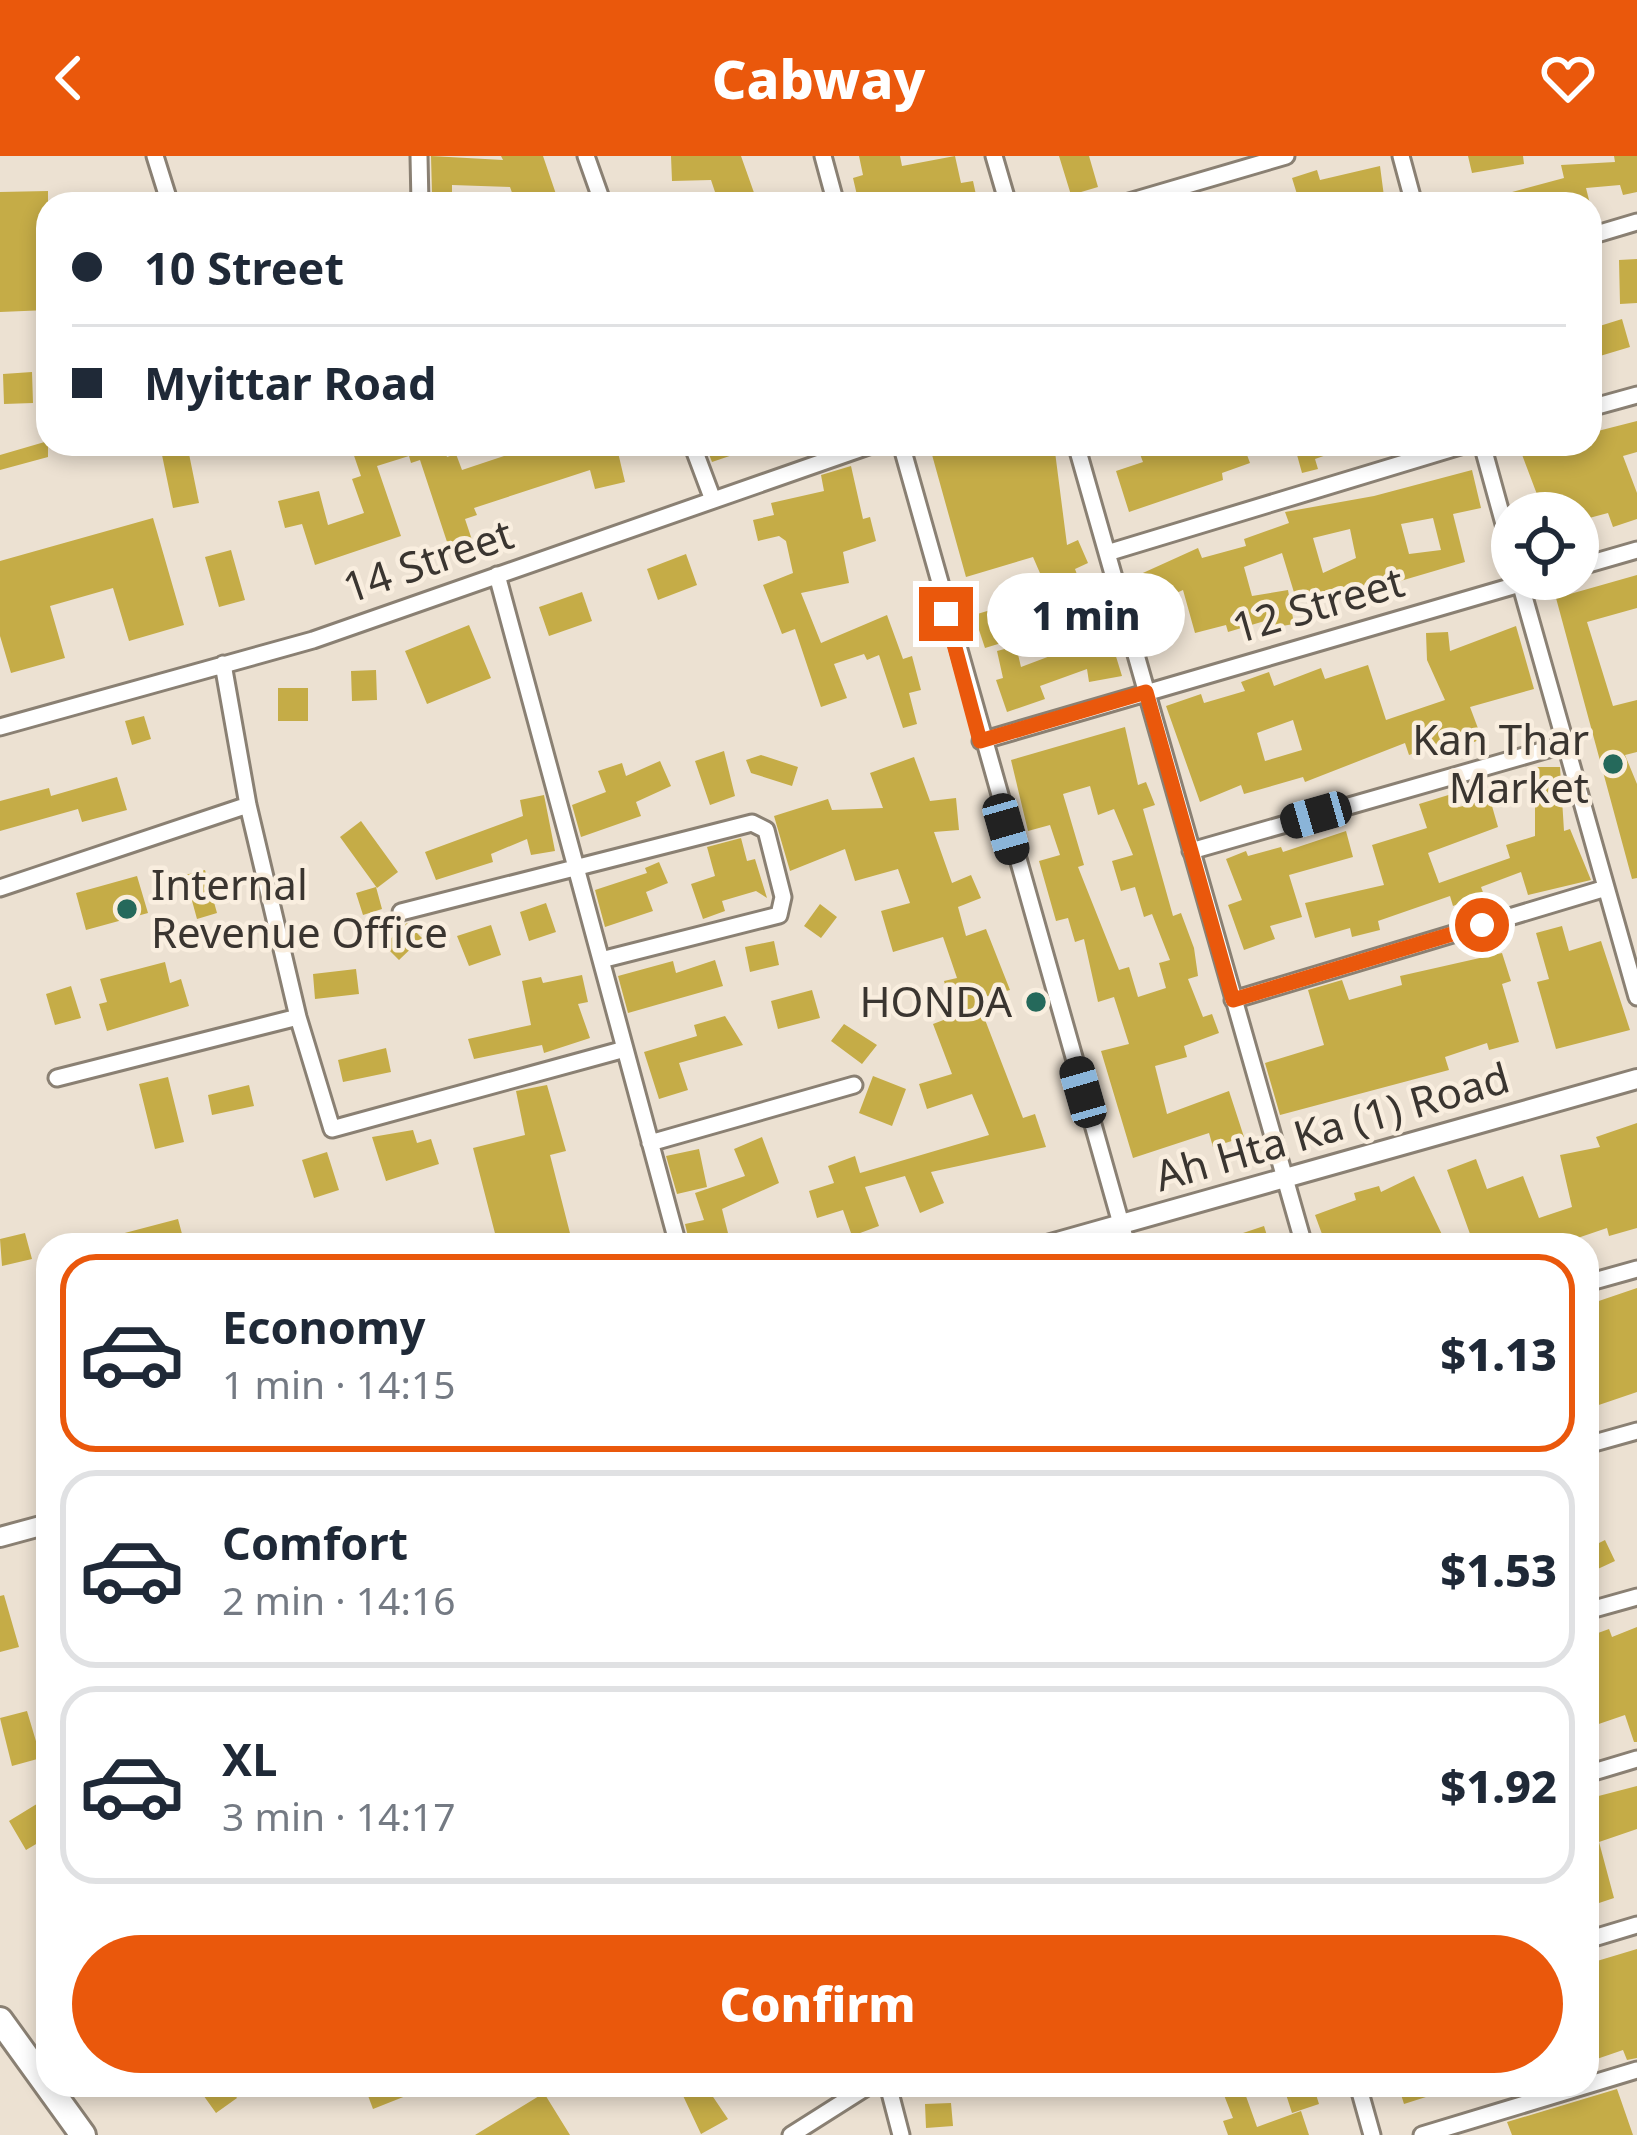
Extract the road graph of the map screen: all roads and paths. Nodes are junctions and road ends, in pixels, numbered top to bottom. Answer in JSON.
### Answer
{"nodes":[{"id":1,"x":155,"y":156,"type":"edge"},
{"id":2,"x":419,"y":156,"type":"edge"},
{"id":3,"x":586,"y":156,"type":"edge"},
{"id":4,"x":823,"y":156,"type":"edge"},
{"id":5,"x":994,"y":156,"type":"edge"},
{"id":6,"x":1286,"y":156,"type":"edge"},
{"id":7,"x":1401,"y":156,"type":"edge"},
{"id":8,"x":166,"y":192,"type":"edge"},
{"id":9,"x":420,"y":192,"type":"edge"},
{"id":10,"x":599,"y":192,"type":"edge"},
{"id":11,"x":833,"y":192,"type":"edge"},
{"id":12,"x":1004,"y":192,"type":"edge"},
{"id":13,"x":1163,"y":192,"type":"edge"},
{"id":14,"x":1411,"y":192,"type":"edge"},
{"id":15,"x":1637,"y":223,"type":"edge"},
{"id":16,"x":1602,"y":233,"type":"edge"},
{"id":17,"x":1637,"y":394,"type":"edge"},
{"id":18,"x":1602,"y":404,"type":"edge"},
{"id":19,"x":696,"y":456,"type":"edge"},
{"id":20,"x":840,"y":456,"type":"edge"},
{"id":21,"x":904,"y":456,"type":"edge"},
{"id":22,"x":1079,"y":456,"type":"edge"},
{"id":23,"x":1427,"y":456,"type":"edge"},
{"id":24,"x":1484,"y":456,"type":"edge"},
{"id":25,"x":1495,"y":492,"type":"edge"},
{"id":26,"x":713,"y":500,"type":"junction"},
{"id":27,"x":1637,"y":550,"type":"edge"},
{"id":28,"x":1106,"y":553,"type":"junction"},
{"id":29,"x":1599,"y":561,"type":"edge"},
{"id":30,"x":497,"y":575,"type":"junction"},
{"id":31,"x":1491,"y":591,"type":"edge"},
{"id":32,"x":1531,"y":600,"type":"edge"},
{"id":33,"x":224,"y":664,"type":"junction"},
{"id":34,"x":1146,"y":692,"type":"junction"},
{"id":35,"x":0,"y":727,"type":"edge"},
{"id":36,"x":980,"y":741,"type":"junction"},
{"id":37,"x":1566,"y":744,"type":"junction"},
{"id":38,"x":248,"y":805,"type":"junction"},
{"id":39,"x":1191,"y":851,"type":"junction"},
{"id":40,"x":575,"y":864,"type":"junction"},
{"id":41,"x":0,"y":888,"type":"edge"},
{"id":42,"x":1606,"y":888,"type":"junction"},
{"id":43,"x":401,"y":912,"type":"dead end"},
{"id":44,"x":601,"y":960,"type":"junction"},
{"id":45,"x":1637,"y":997,"type":"edge"},
{"id":46,"x":1233,"y":1000,"type":"junction"},
{"id":47,"x":298,"y":1017,"type":"junction"},
{"id":48,"x":625,"y":1049,"type":"junction"},
{"id":49,"x":57,"y":1078,"type":"dead end"},
{"id":50,"x":1637,"y":1079,"type":"edge"},
{"id":51,"x":854,"y":1085,"type":"dead end"},
{"id":52,"x":650,"y":1143,"type":"junction"},
{"id":53,"x":1285,"y":1178,"type":"junction"},
{"id":54,"x":1121,"y":1224,"type":"junction"},
{"id":55,"x":675,"y":1233,"type":"edge"},
{"id":56,"x":1089,"y":1233,"type":"edge"},
{"id":57,"x":1124,"y":1233,"type":"edge"},
{"id":58,"x":1301,"y":1233,"type":"edge"},
{"id":59,"x":1637,"y":1269,"type":"edge"},
{"id":60,"x":1599,"y":1280,"type":"edge"},
{"id":61,"x":1637,"y":1431,"type":"edge"},
{"id":62,"x":1599,"y":1442,"type":"edge"},
{"id":63,"x":36,"y":1527,"type":"edge"},
{"id":64,"x":0,"y":1537,"type":"edge"},
{"id":65,"x":1637,"y":1597,"type":"edge"},
{"id":66,"x":1599,"y":1608,"type":"edge"},
{"id":67,"x":1637,"y":1759,"type":"edge"},
{"id":68,"x":1599,"y":1770,"type":"edge"},
{"id":69,"x":1637,"y":1925,"type":"edge"},
{"id":70,"x":1599,"y":1936,"type":"edge"},
{"id":71,"x":0,"y":2020,"type":"edge"},
{"id":72,"x":36,"y":2070,"type":"edge"},
{"id":73,"x":1637,"y":2070,"type":"edge"},
{"id":74,"x":1599,"y":2081,"type":"edge"},
{"id":75,"x":55,"y":2097,"type":"edge"},
{"id":76,"x":852,"y":2097,"type":"edge"},
{"id":77,"x":891,"y":2097,"type":"edge"},
{"id":78,"x":1361,"y":2097,"type":"edge"},
{"id":79,"x":1548,"y":2097,"type":"edge"},
{"id":80,"x":82,"y":2135,"type":"edge"},
{"id":81,"x":791,"y":2135,"type":"edge"},
{"id":82,"x":901,"y":2135,"type":"edge"},
{"id":83,"x":1372,"y":2135,"type":"edge"},
{"id":84,"x":1422,"y":2135,"type":"edge"}],
"edges":[{"from":1,"to":8,"type":"street"},
{"from":2,"to":9,"type":"street"},
{"from":3,"to":10,"type":"street"},
{"from":4,"to":11,"type":"street"},
{"from":5,"to":12,"type":"street"},
{"from":6,"to":13,"type":"street"},
{"from":7,"to":14,"type":"street"},
{"from":15,"to":16,"type":"street"},
{"from":17,"to":18,"type":"street"},
{"from":19,"to":26,"type":"street"},
{"from":20,"to":26,"type":"street","name":"14 Street"},
{"from":21,"to":36,"type":"street"},
{"from":22,"to":28,"type":"street"},
{"from":23,"to":28,"type":"street"},
{"from":24,"to":25,"type":"street"},
{"from":26,"to":30,"type":"street","name":"14 Street"},
{"from":27,"to":29,"type":"street"},
{"from":28,"to":34,"type":"street"},
{"from":30,"to":33,"type":"street","name":"14 Street"},
{"from":30,"to":40,"type":"street"},
{"from":31,"to":34,"type":"street","name":"12 Street"},
{"from":32,"to":37,"type":"street"},
{"from":33,"to":35,"type":"street","name":"14 Street"},
{"from":33,"to":38,"type":"street"},
{"from":34,"to":36,"type":"street","name":"12 Street"},
{"from":34,"to":39,"type":"street"},
{"from":36,"to":54,"type":"street"},
{"from":37,"to":39,"type":"street"},
{"from":37,"to":42,"type":"street"},
{"from":38,"to":41,"type":"street"},
{"from":38,"to":47,"type":"street"},
{"from":39,"to":46,"type":"street"},
{"from":40,"to":43,"type":"street"},
{"from":40,"to":44,"type":"street"},
{"from":40,"to":44,"type":"street"},
{"from":42,"to":45,"type":"street"},
{"from":42,"to":46,"type":"street"},
{"from":44,"to":48,"type":"street"},
{"from":46,"to":53,"type":"street"},
{"from":47,"to":48,"type":"street"},
{"from":47,"to":49,"type":"street"},
{"from":48,"to":52,"type":"street"},
{"from":50,"to":53,"type":"street","name":"Ah Hta Ka (1) Road"},
{"from":51,"to":52,"type":"street"},
{"from":52,"to":55,"type":"street"},
{"from":53,"to":54,"type":"street","name":"Ah Hta Ka (1) Road"},
{"from":53,"to":58,"type":"street"},
{"from":54,"to":56,"type":"street","name":"Ah Hta Ka (1) Road"},
{"from":54,"to":57,"type":"street"},
{"from":59,"to":60,"type":"street"},
{"from":61,"to":62,"type":"street"},
{"from":63,"to":64,"type":"street"},
{"from":65,"to":66,"type":"street"},
{"from":67,"to":68,"type":"street"},
{"from":69,"to":70,"type":"street"},
{"from":71,"to":72,"type":"highway"},
{"from":73,"to":74,"type":"street"},
{"from":75,"to":80,"type":"highway"},
{"from":76,"to":81,"type":"street"},
{"from":77,"to":82,"type":"street"},
{"from":78,"to":83,"type":"street"},
{"from":79,"to":84,"type":"street"}]}
